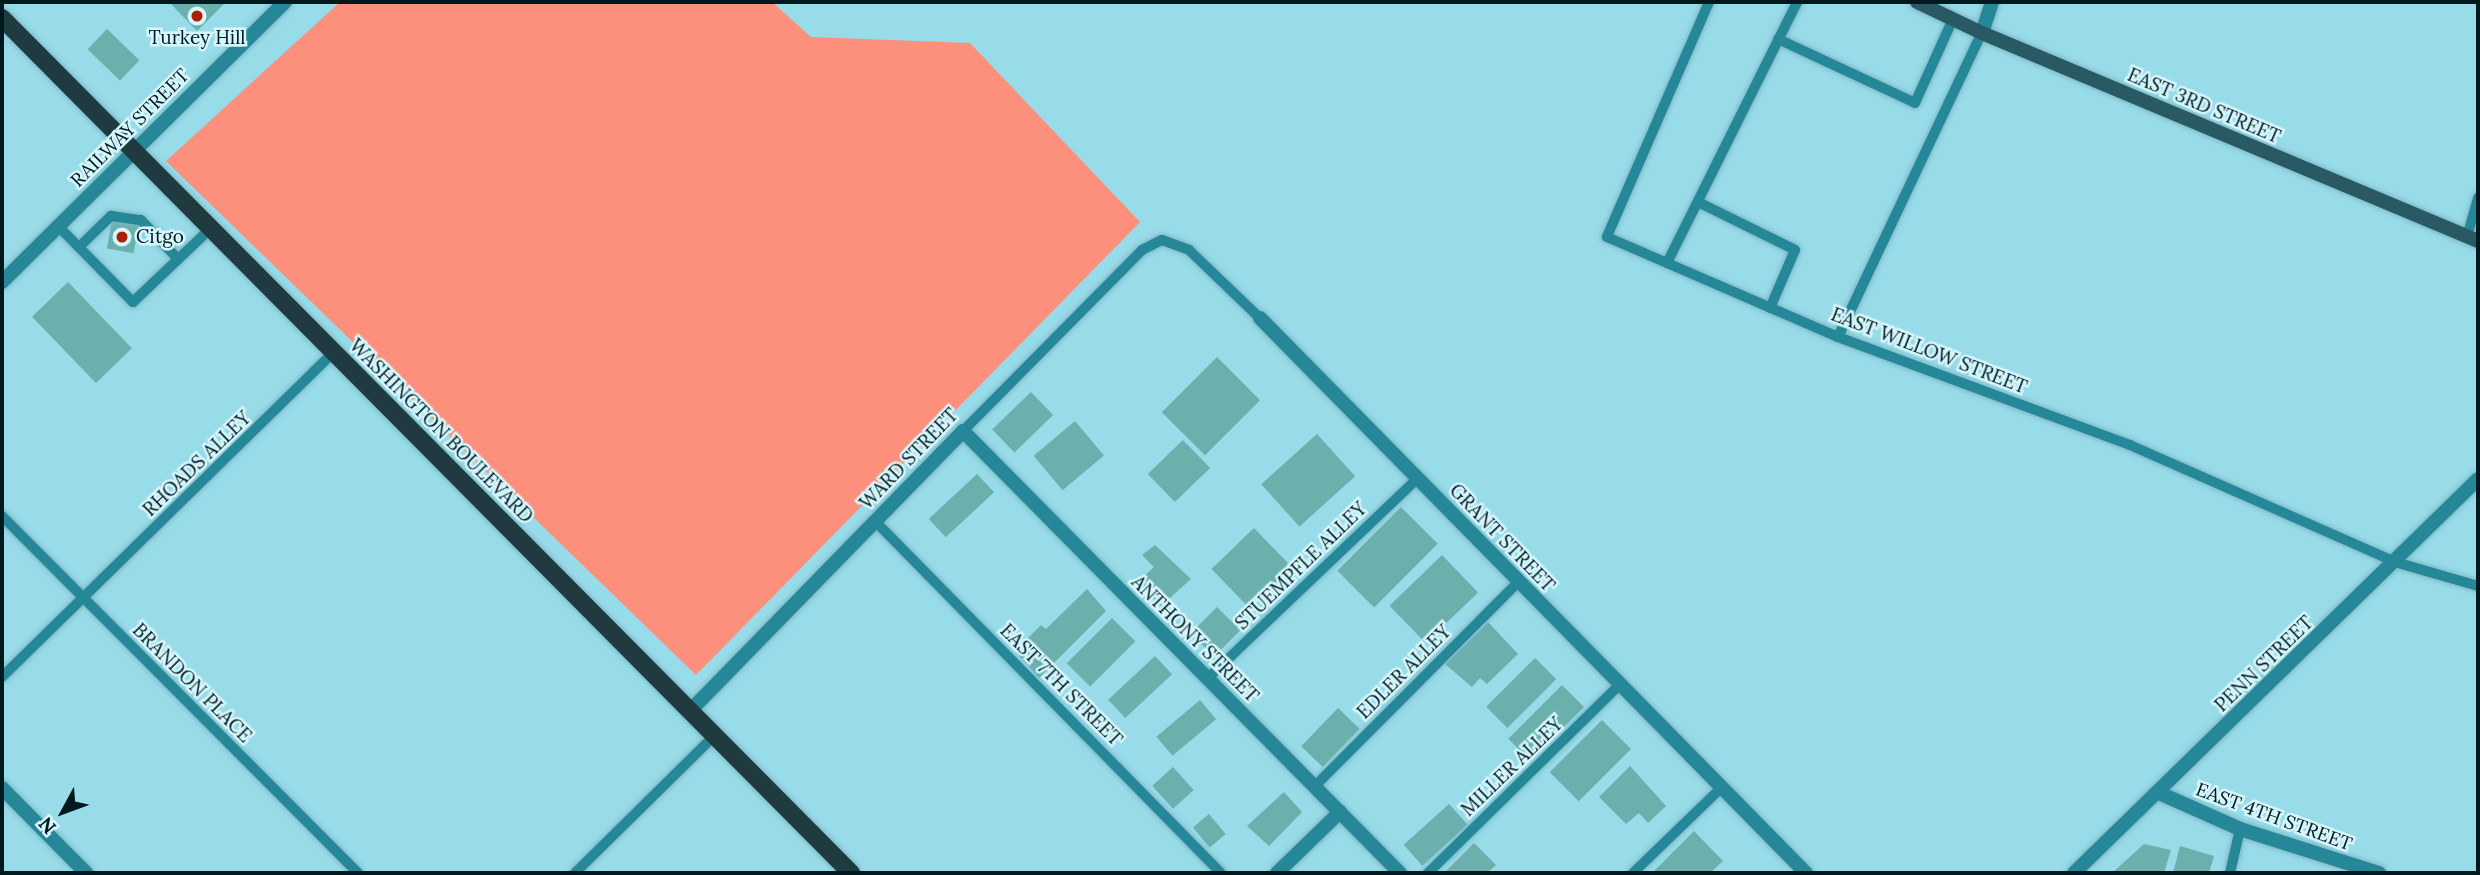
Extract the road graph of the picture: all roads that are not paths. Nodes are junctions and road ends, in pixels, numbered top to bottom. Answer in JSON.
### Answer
{"nodes":[{"id":1,"x":285,"y":2,"type":"edge"},
{"id":2,"x":1709,"y":2,"type":"edge"},
{"id":3,"x":1797,"y":2,"type":"edge"},
{"id":4,"x":1917,"y":2,"type":"edge"},
{"id":5,"x":1992,"y":2,"type":"edge"},
{"id":6,"x":2,"y":18,"type":"edge"},
{"id":7,"x":1953,"y":19,"type":"junction"},
{"id":8,"x":1982,"y":33,"type":"junction"},
{"id":9,"x":1778,"y":39,"type":"junction"},
{"id":10,"x":134,"y":151,"type":"junction"},
{"id":11,"x":2478,"y":198,"type":"edge"},
{"id":12,"x":1698,"y":202,"type":"junction"},
{"id":13,"x":58,"y":226,"type":"junction"},
{"id":14,"x":210,"y":229,"type":"junction"},
{"id":15,"x":2472,"y":239,"type":"edge"},
{"id":16,"x":1162,"y":240,"type":"joint"},
{"id":17,"x":79,"y":247,"type":"junction"},
{"id":18,"x":178,"y":259,"type":"junction"},
{"id":19,"x":1667,"y":263,"type":"junction"},
{"id":20,"x":2,"y":282,"type":"edge"},
{"id":21,"x":1770,"y":308,"type":"junction"},
{"id":22,"x":1259,"y":318,"type":"joint"},
{"id":23,"x":1838,"y":337,"type":"junction"},
{"id":24,"x":334,"y":352,"type":"junction"},
{"id":25,"x":963,"y":431,"type":"junction"},
{"id":26,"x":1417,"y":479,"type":"junction"},
{"id":27,"x":2478,"y":479,"type":"edge"},
{"id":28,"x":2,"y":516,"type":"edge"},
{"id":29,"x":876,"y":522,"type":"junction"},
{"id":30,"x":2395,"y":562,"type":"junction"},
{"id":31,"x":1518,"y":582,"type":"junction"},
{"id":32,"x":2478,"y":586,"type":"edge"},
{"id":33,"x":83,"y":600,"type":"junction"},
{"id":34,"x":2,"y":677,"type":"edge"},
{"id":35,"x":1208,"y":678,"type":"junction"},
{"id":36,"x":1619,"y":685,"type":"junction"},
{"id":37,"x":690,"y":711,"type":"junction"},
{"id":38,"x":714,"y":736,"type":"junction"},
{"id":39,"x":1314,"y":787,"type":"junction"},
{"id":40,"x":1721,"y":788,"type":"junction"},
{"id":41,"x":2,"y":789,"type":"edge"},
{"id":42,"x":2157,"y":792,"type":"junction"},
{"id":43,"x":1339,"y":812,"type":"junction"},
{"id":44,"x":2240,"y":829,"type":"junction"},
{"id":45,"x":86,"y":873,"type":"edge"},
{"id":46,"x":359,"y":873,"type":"edge"},
{"id":47,"x":575,"y":873,"type":"edge"},
{"id":48,"x":851,"y":873,"type":"edge"},
{"id":49,"x":1221,"y":873,"type":"edge"},
{"id":50,"x":1278,"y":873,"type":"edge"},
{"id":51,"x":1401,"y":873,"type":"edge"},
{"id":52,"x":1428,"y":873,"type":"edge"},
{"id":53,"x":1633,"y":873,"type":"edge"},
{"id":54,"x":1806,"y":873,"type":"edge"},
{"id":55,"x":2074,"y":873,"type":"edge"},
{"id":56,"x":2230,"y":873,"type":"edge"},
{"id":57,"x":2379,"y":873,"type":"edge"}],
"edges":[{"from":1,"to":10,"type":"street","name":"RAILWAY STREET"},
{"from":2,"to":19,"type":"lane","name":"EAST WILLOW STREET"},
{"from":3,"to":9,"type":"lane"},
{"from":4,"to":7,"type":"main road","name":"EAST 3RD STREET"},
{"from":5,"to":8,"type":"street"},
{"from":6,"to":10,"type":"main road","name":"WASHINGTON BOULEVARD"},
{"from":7,"to":8,"type":"main road","name":"EAST 3RD STREET"},
{"from":7,"to":9,"type":"lane"},
{"from":8,"to":15,"type":"main road","name":"EAST 3RD STREET"},
{"from":8,"to":23,"type":"lane"},
{"from":9,"to":12,"type":"lane"},
{"from":10,"to":13,"type":"street","name":"RAILWAY STREET"},
{"from":10,"to":14,"type":"main road","name":"WASHINGTON BOULEVARD"},
{"from":11,"to":15,"type":"lane"},
{"from":12,"to":19,"type":"lane"},
{"from":12,"to":21,"type":"lane"},
{"from":13,"to":17,"type":"lane"},
{"from":13,"to":20,"type":"street","name":"RAILWAY STREET"},
{"from":14,"to":18,"type":"lane"},
{"from":14,"to":24,"type":"main road","name":"WASHINGTON BOULEVARD"},
{"from":16,"to":22,"type":"lane","name":"GRANT STREET"},
{"from":16,"to":25,"type":"lane","name":"WARD STREET"},
{"from":17,"to":18,"type":"lane"},
{"from":17,"to":18,"type":"lane"},
{"from":19,"to":21,"type":"lane","name":"EAST WILLOW STREET"},
{"from":21,"to":23,"type":"lane","name":"EAST WILLOW STREET"},
{"from":22,"to":26,"type":"street","name":"GRANT STREET"},
{"from":23,"to":30,"type":"lane","name":"EAST WILLOW STREET"},
{"from":24,"to":33,"type":"lane","name":"RHOADS ALLEY"},
{"from":24,"to":37,"type":"main road","name":"WASHINGTON BOULEVARD"},
{"from":25,"to":29,"type":"street","name":"WARD STREET"},
{"from":25,"to":35,"type":"street","name":"ANTHONY STREET"},
{"from":26,"to":31,"type":"street","name":"GRANT STREET"},
{"from":26,"to":35,"type":"lane","name":"STUEMPFLE ALLEY"},
{"from":27,"to":30,"type":"street","name":"PENN STREET"},
{"from":28,"to":33,"type":"lane","name":"BRANDON PLACE"},
{"from":29,"to":37,"type":"street","name":"WARD STREET"},
{"from":29,"to":49,"type":"lane","name":"EAST 7TH STREET"},
{"from":30,"to":32,"type":"lane","name":"EAST WILLOW STREET"},
{"from":30,"to":42,"type":"street","name":"PENN STREET"},
{"from":31,"to":36,"type":"street","name":"GRANT STREET"},
{"from":31,"to":39,"type":"lane","name":"EDLER ALLEY"},
{"from":33,"to":34,"type":"lane","name":"RHOADS ALLEY"},
{"from":33,"to":46,"type":"lane","name":"BRANDON PLACE"},
{"from":35,"to":39,"type":"street","name":"ANTHONY STREET"},
{"from":36,"to":40,"type":"street","name":"GRANT STREET"},
{"from":36,"to":52,"type":"lane","name":"MILLER ALLEY"},
{"from":37,"to":38,"type":"main road","name":"WASHINGTON BOULEVARD"},
{"from":38,"to":47,"type":"lane"},
{"from":38,"to":48,"type":"main road","name":"WASHINGTON BOULEVARD"},
{"from":39,"to":43,"type":"street","name":"ANTHONY STREET"},
{"from":40,"to":53,"type":"lane"},
{"from":40,"to":54,"type":"street","name":"GRANT STREET"},
{"from":41,"to":45,"type":"street"},
{"from":42,"to":44,"type":"street","name":"EAST 4TH STREET"},
{"from":42,"to":55,"type":"street","name":"PENN STREET"},
{"from":43,"to":50,"type":"street"},
{"from":43,"to":51,"type":"street","name":"ANTHONY STREET"},
{"from":44,"to":56,"type":"lane"},
{"from":44,"to":57,"type":"street","name":"EAST 4TH STREET"}]}
